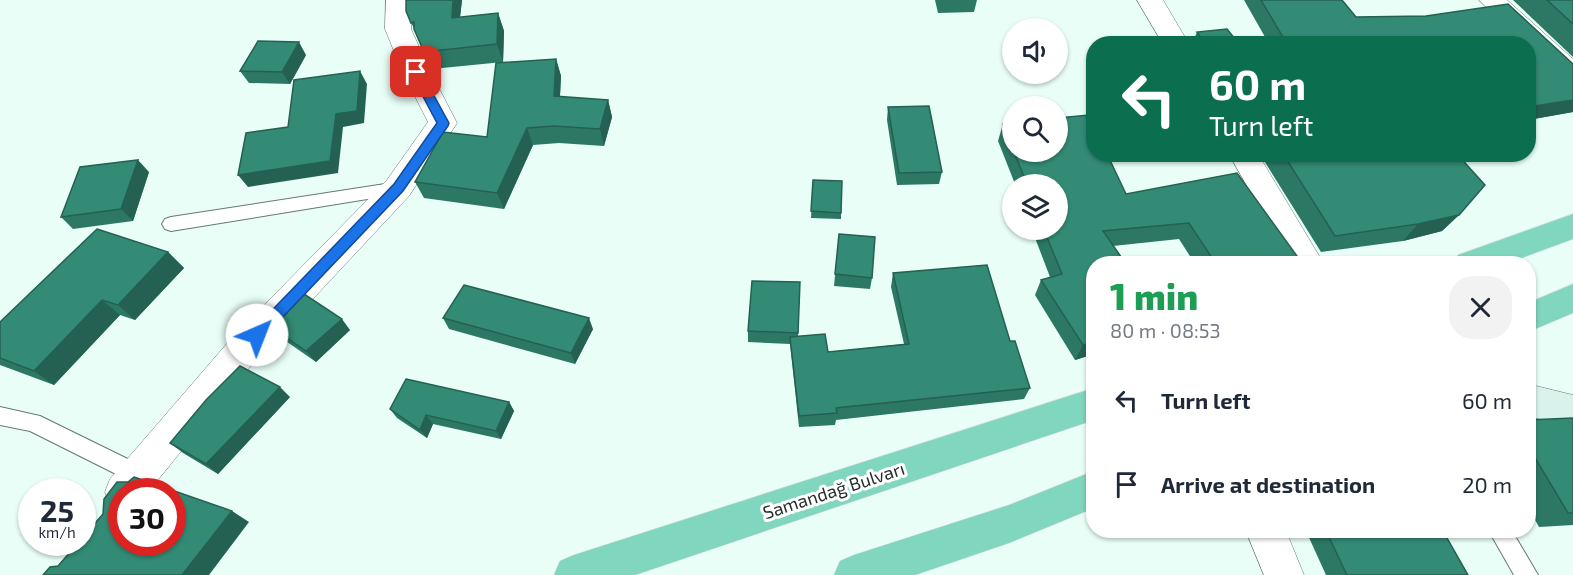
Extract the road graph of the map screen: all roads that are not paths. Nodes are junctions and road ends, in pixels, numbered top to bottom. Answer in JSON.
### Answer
{"nodes":[{"id":1,"x":399,"y":0,"type":"edge"},
{"id":2,"x":1150,"y":0,"type":"edge"},
{"id":3,"x":1492,"y":0,"type":"edge"},
{"id":4,"x":1171,"y":36,"type":"edge"},
{"id":5,"x":1531,"y":36,"type":"edge"},
{"id":6,"x":1536,"y":40,"type":"edge"},
{"id":7,"x":1573,"y":74,"type":"edge"},
{"id":8,"x":1248,"y":162,"type":"edge"},
{"id":9,"x":398,"y":188,"type":"junction"},
{"id":10,"x":171,"y":224,"type":"dead end"},
{"id":11,"x":1573,"y":226,"type":"edge"},
{"id":12,"x":1303,"y":256,"type":"edge"},
{"id":13,"x":1491,"y":256,"type":"edge"},
{"id":14,"x":1573,"y":298,"type":"edge"},
{"id":15,"x":1536,"y":314,"type":"edge"},
{"id":16,"x":1536,"y":402,"type":"edge"},
{"id":17,"x":1086,"y":407,"type":"edge"},
{"id":18,"x":1573,"y":411,"type":"edge"},
{"id":19,"x":0,"y":416,"type":"edge"},
{"id":20,"x":136,"y":478,"type":"edge"},
{"id":21,"x":108,"y":485,"type":"edge"},
{"id":22,"x":1086,"y":492,"type":"edge"},
{"id":23,"x":1269,"y":538,"type":"edge"},
{"id":24,"x":1504,"y":538,"type":"edge"},
{"id":25,"x":574,"y":575,"type":"edge"},
{"id":26,"x":854,"y":575,"type":"edge"},
{"id":27,"x":1284,"y":575,"type":"edge"},
{"id":28,"x":1527,"y":575,"type":"edge"}],
"edges":[{"from":1,"to":9,"type":"street"},
{"from":2,"to":4,"type":"street"},
{"from":3,"to":5,"type":"street"},
{"from":6,"to":7,"type":"street"},
{"from":8,"to":12,"type":"street"},
{"from":9,"to":10,"type":"lane"},
{"from":9,"to":20,"type":"street"},
{"from":11,"to":13,"type":"highway"},
{"from":14,"to":15,"type":"highway"},
{"from":16,"to":18,"type":"street"},
{"from":17,"to":25,"type":"highway","name":"Samandağ Bulvarı"},
{"from":19,"to":21,"type":"lane"},
{"from":22,"to":26,"type":"highway"},
{"from":23,"to":27,"type":"street"},
{"from":24,"to":28,"type":"lane"}]}
